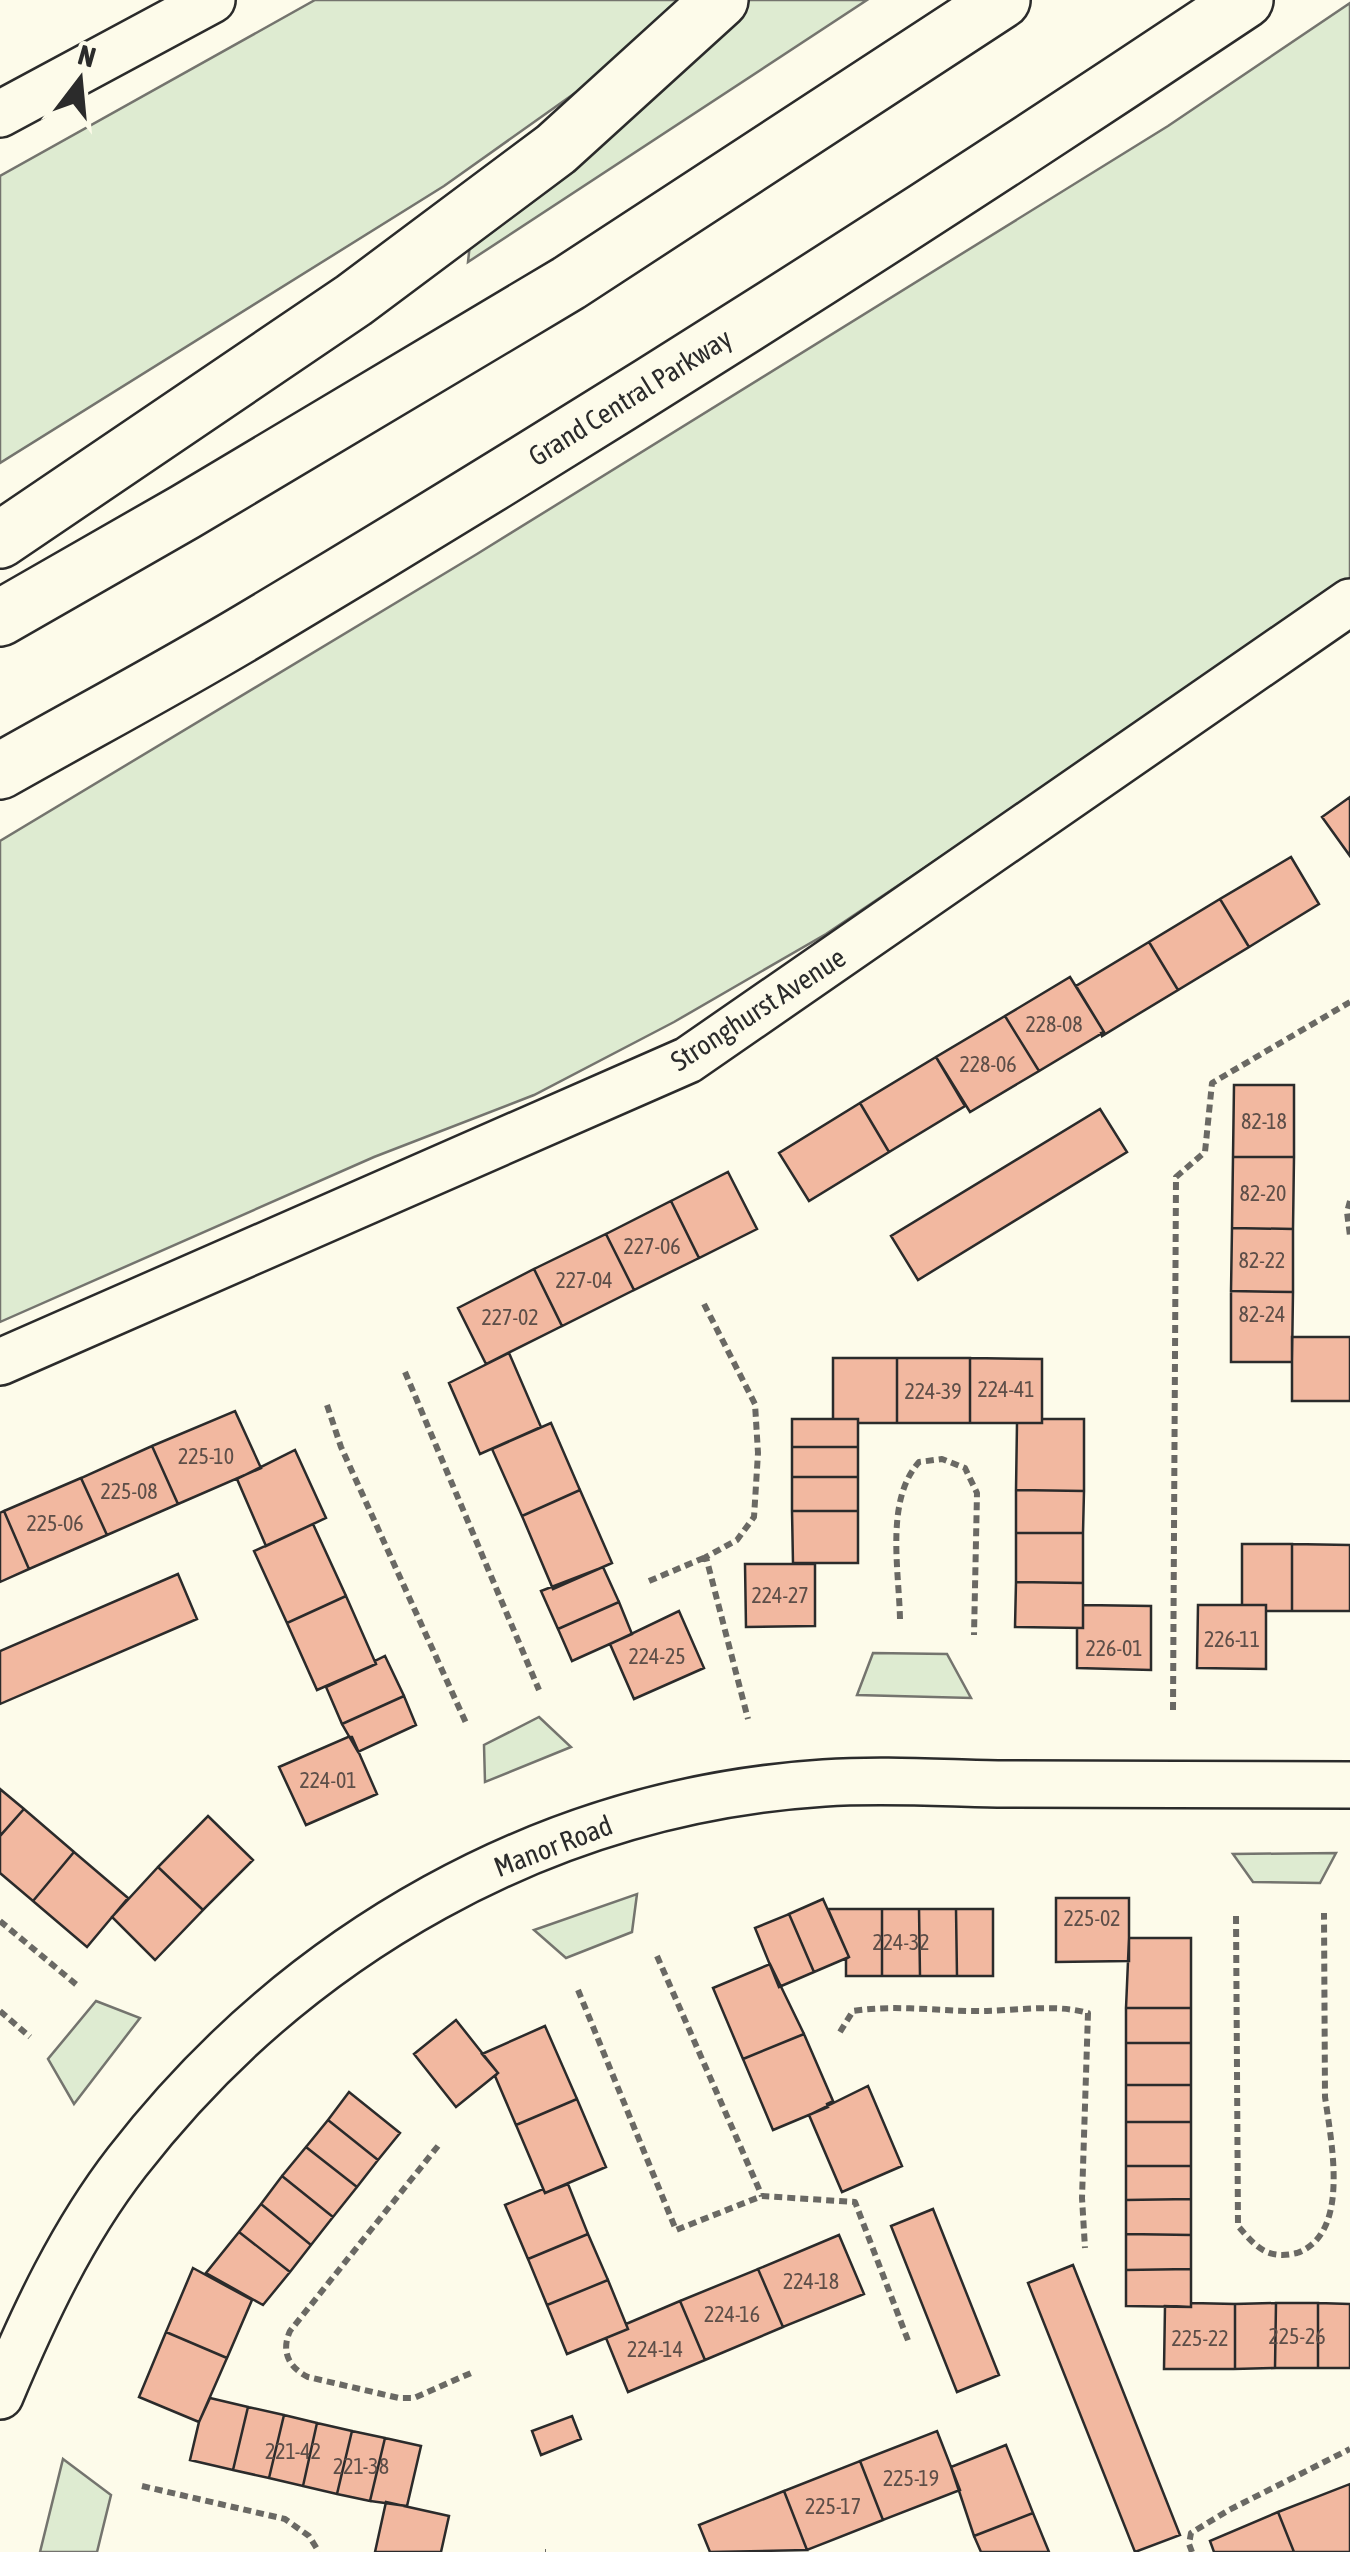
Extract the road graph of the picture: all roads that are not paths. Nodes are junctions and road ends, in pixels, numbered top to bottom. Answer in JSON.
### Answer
{"nodes":[{"id":1,"x":212,"y":0,"type":"edge"},
{"id":2,"x":720,"y":0,"type":"edge"},
{"id":3,"x":1002,"y":0,"type":"edge"},
{"id":4,"x":1245,"y":0,"type":"edge"},
{"id":5,"x":0,"y":114,"type":"edge"},
{"id":6,"x":0,"y":540,"type":"edge"},
{"id":7,"x":1350,"y":602,"type":"edge"},
{"id":8,"x":0,"y":618,"type":"edge"},
{"id":9,"x":0,"y":771,"type":"edge"},
{"id":10,"x":0,"y":1362,"type":"edge"},
{"id":11,"x":1350,"y":1785,"type":"edge"},
{"id":12,"x":0,"y":2396,"type":"edge"}],
"edges":[{"from":1,"to":5,"type":"street"},
{"from":2,"to":6,"type":"highway"},
{"from":3,"to":8,"type":"highway"},
{"from":4,"to":9,"type":"highway","name":"Grand Central Parkway"},
{"from":7,"to":10,"type":"street","name":"Stronghurst Avenue"},
{"from":11,"to":12,"type":"street","name":"Manor Road"}]}
